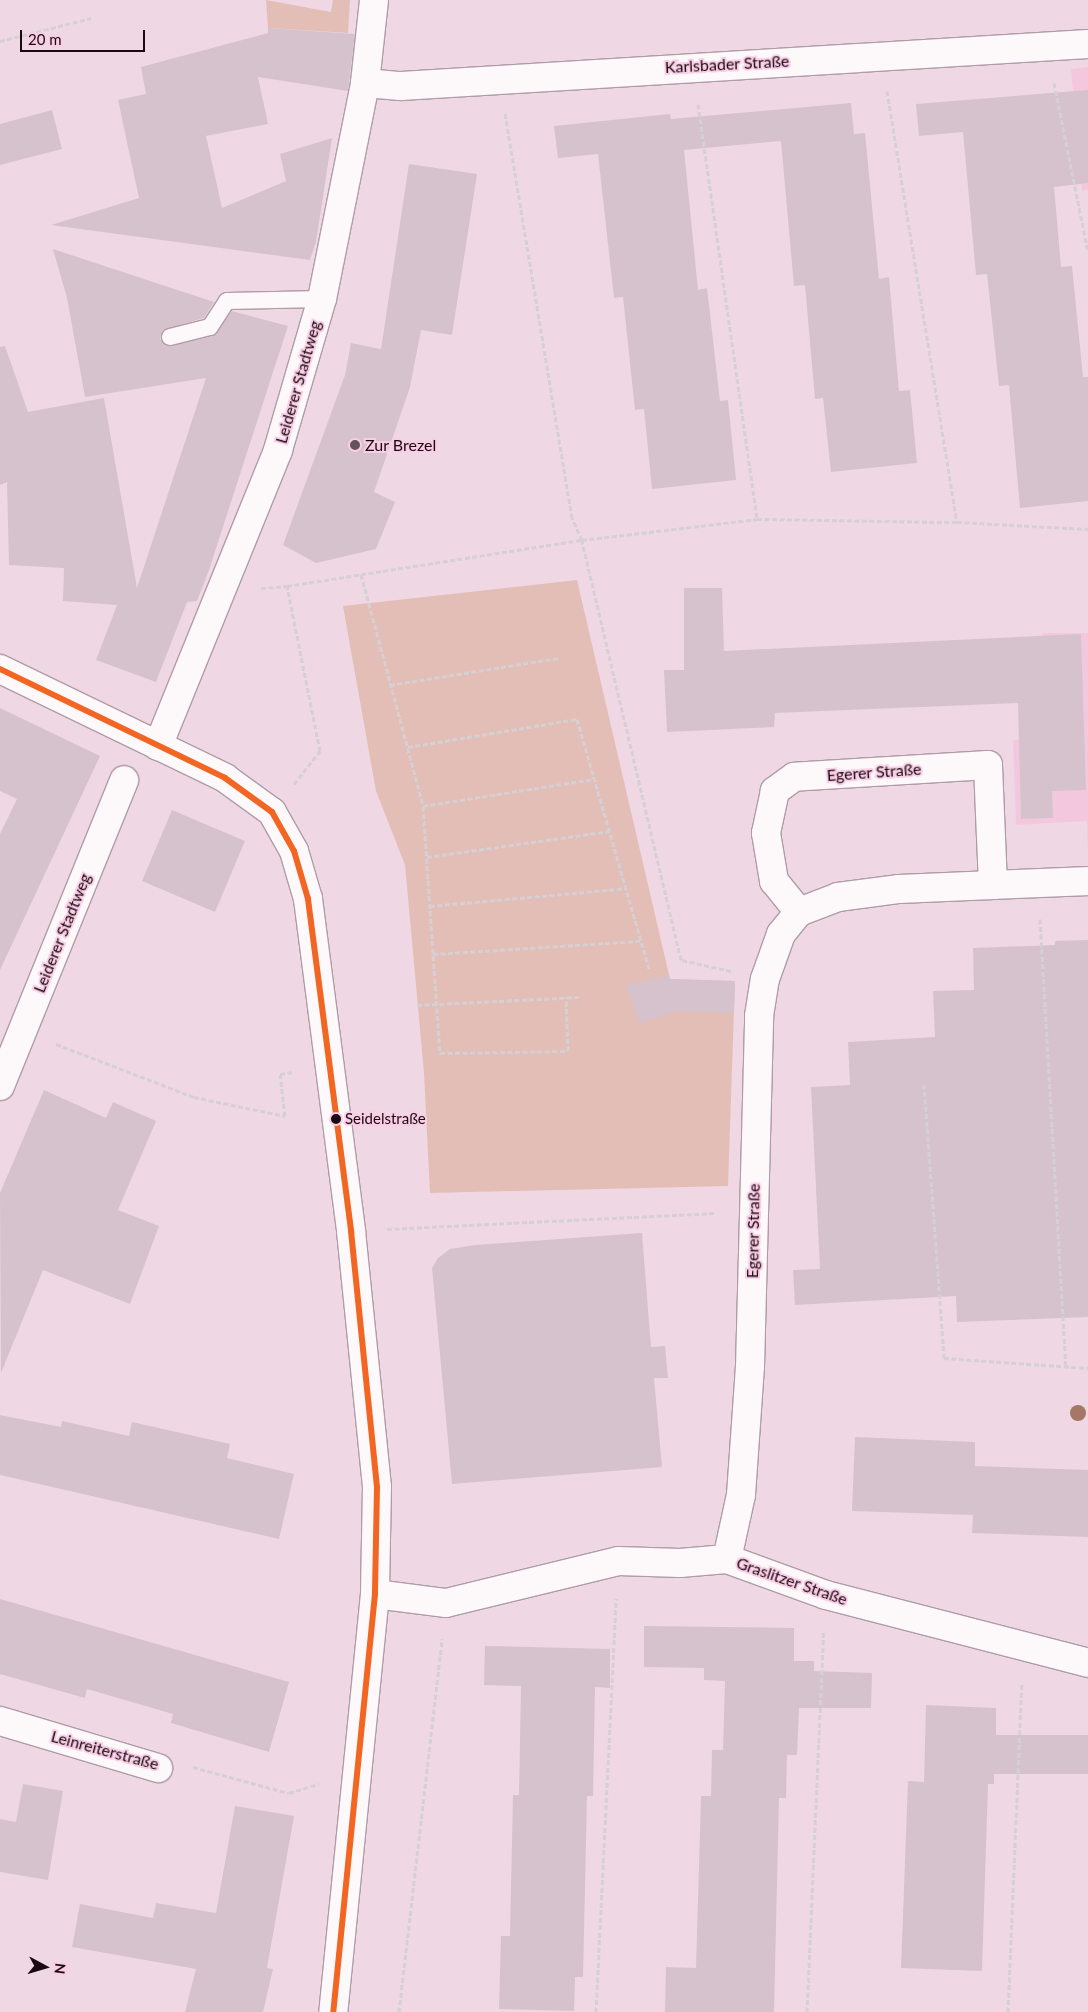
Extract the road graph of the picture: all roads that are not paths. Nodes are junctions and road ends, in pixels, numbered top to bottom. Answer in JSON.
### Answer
{"nodes":[{"id":1,"x":374,"y":0,"type":"edge"},
{"id":2,"x":1088,"y":44,"type":"edge"},
{"id":3,"x":366,"y":83,"type":"junction"},
{"id":4,"x":322,"y":299,"type":"junction"},
{"id":5,"x":170,"y":337,"type":"dead end"},
{"id":6,"x":0,"y":670,"type":"edge"},
{"id":7,"x":150,"y":742,"type":"junction"},
{"id":8,"x":124,"y":780,"type":"dead end"},
{"id":9,"x":1088,"y":881,"type":"edge"},
{"id":10,"x":993,"y":885,"type":"junction"},
{"id":11,"x":799,"y":912,"type":"junction"},
{"id":12,"x":0,"y":1086,"type":"edge"},
{"id":13,"x":727,"y":1559,"type":"junction"},
{"id":14,"x":375,"y":1594,"type":"junction"},
{"id":15,"x":1088,"y":1663,"type":"edge"},
{"id":16,"x":0,"y":1721,"type":"edge"},
{"id":17,"x":158,"y":1768,"type":"road end"},
{"id":18,"x":333,"y":2012,"type":"edge"}],
"edges":[{"from":1,"to":3,"type":"street","name":"Leiderer Stadtweg"},
{"from":2,"to":3,"type":"street","name":"Karlsbader Straße"},
{"from":3,"to":4,"type":"street","name":"Leiderer Stadtweg"},
{"from":4,"to":5,"type":"lane"},
{"from":4,"to":7,"type":"street","name":"Leiderer Stadtweg"},
{"from":6,"to":7,"type":"street"},
{"from":7,"to":14,"type":"street"},
{"from":8,"to":12,"type":"street","name":"Leiderer Stadtweg"},
{"from":9,"to":10,"type":"street","name":"Egerer Straße"},
{"from":10,"to":11,"type":"street","name":"Egerer Straße"},
{"from":10,"to":11,"type":"street","name":"Egerer Straße"},
{"from":11,"to":13,"type":"street","name":"Egerer Straße"},
{"from":13,"to":14,"type":"street","name":"Graslitzer Straße"},
{"from":13,"to":15,"type":"street","name":"Graslitzer Straße"},
{"from":14,"to":18,"type":"street"},
{"from":16,"to":17,"type":"street","name":"Leinreiterstraße"}]}
